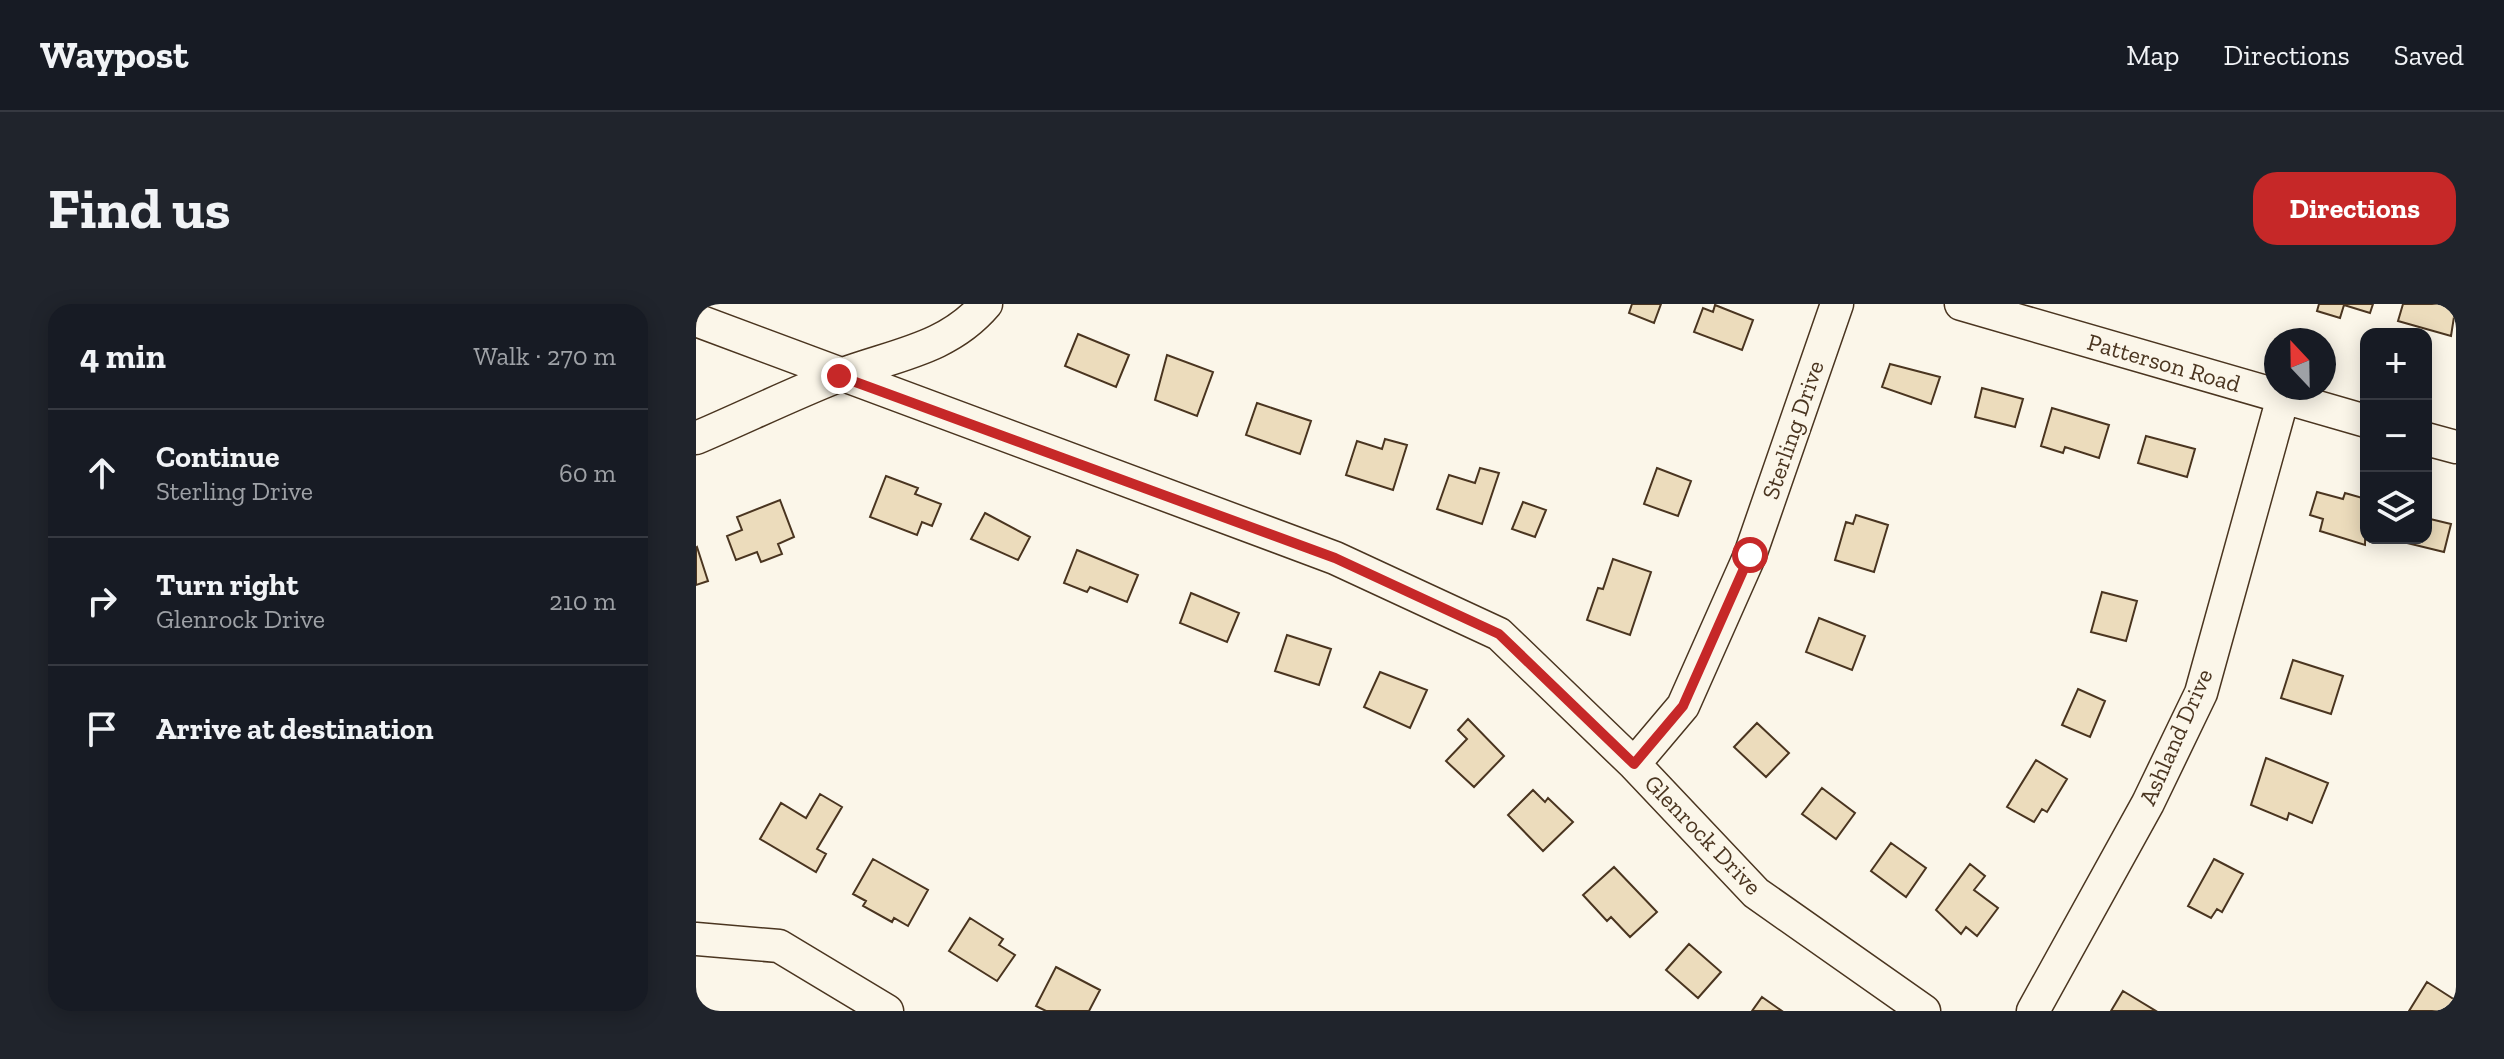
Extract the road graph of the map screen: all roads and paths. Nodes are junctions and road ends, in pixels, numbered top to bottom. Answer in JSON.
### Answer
{"nodes":[{"id":1,"x":986,"y":304,"type":"edge"},
{"id":2,"x":1837,"y":304,"type":"edge"},
{"id":3,"x":1961,"y":304,"type":"edge"},
{"id":4,"x":696,"y":320,"type":"edge"},
{"id":5,"x":839,"y":376,"type":"junction"},
{"id":6,"x":2264,"y":392,"type":"edge"},
{"id":7,"x":2282,"y":400,"type":"edge"},
{"id":8,"x":2293,"y":400,"type":"edge"},
{"id":9,"x":2360,"y":419,"type":"edge"},
{"id":10,"x":696,"y":438,"type":"edge"},
{"id":11,"x":2432,"y":441,"type":"edge"},
{"id":12,"x":2456,"y":447,"type":"edge"},
{"id":13,"x":1634,"y":764,"type":"junction"},
{"id":14,"x":696,"y":939,"type":"edge"},
{"id":15,"x":887,"y":1011,"type":"edge"},
{"id":16,"x":1924,"y":1011,"type":"edge"},
{"id":17,"x":2033,"y":1011,"type":"edge"}],
"edges":[{"from":1,"to":5,"type":"street"},
{"from":2,"to":13,"type":"street","name":"Sterling Drive"},
{"from":3,"to":6,"type":"street","name":"Patterson Road"},
{"from":4,"to":5,"type":"street","name":"Glenrock Drive"},
{"from":5,"to":10,"type":"street"},
{"from":5,"to":13,"type":"street","name":"Glenrock Drive"},
{"from":7,"to":17,"type":"street","name":"Ashland Drive"},
{"from":8,"to":9,"type":"street","name":"Patterson Road"},
{"from":11,"to":12,"type":"street"},
{"from":13,"to":16,"type":"street","name":"Glenrock Drive"},
{"from":14,"to":15,"type":"street"}]}
